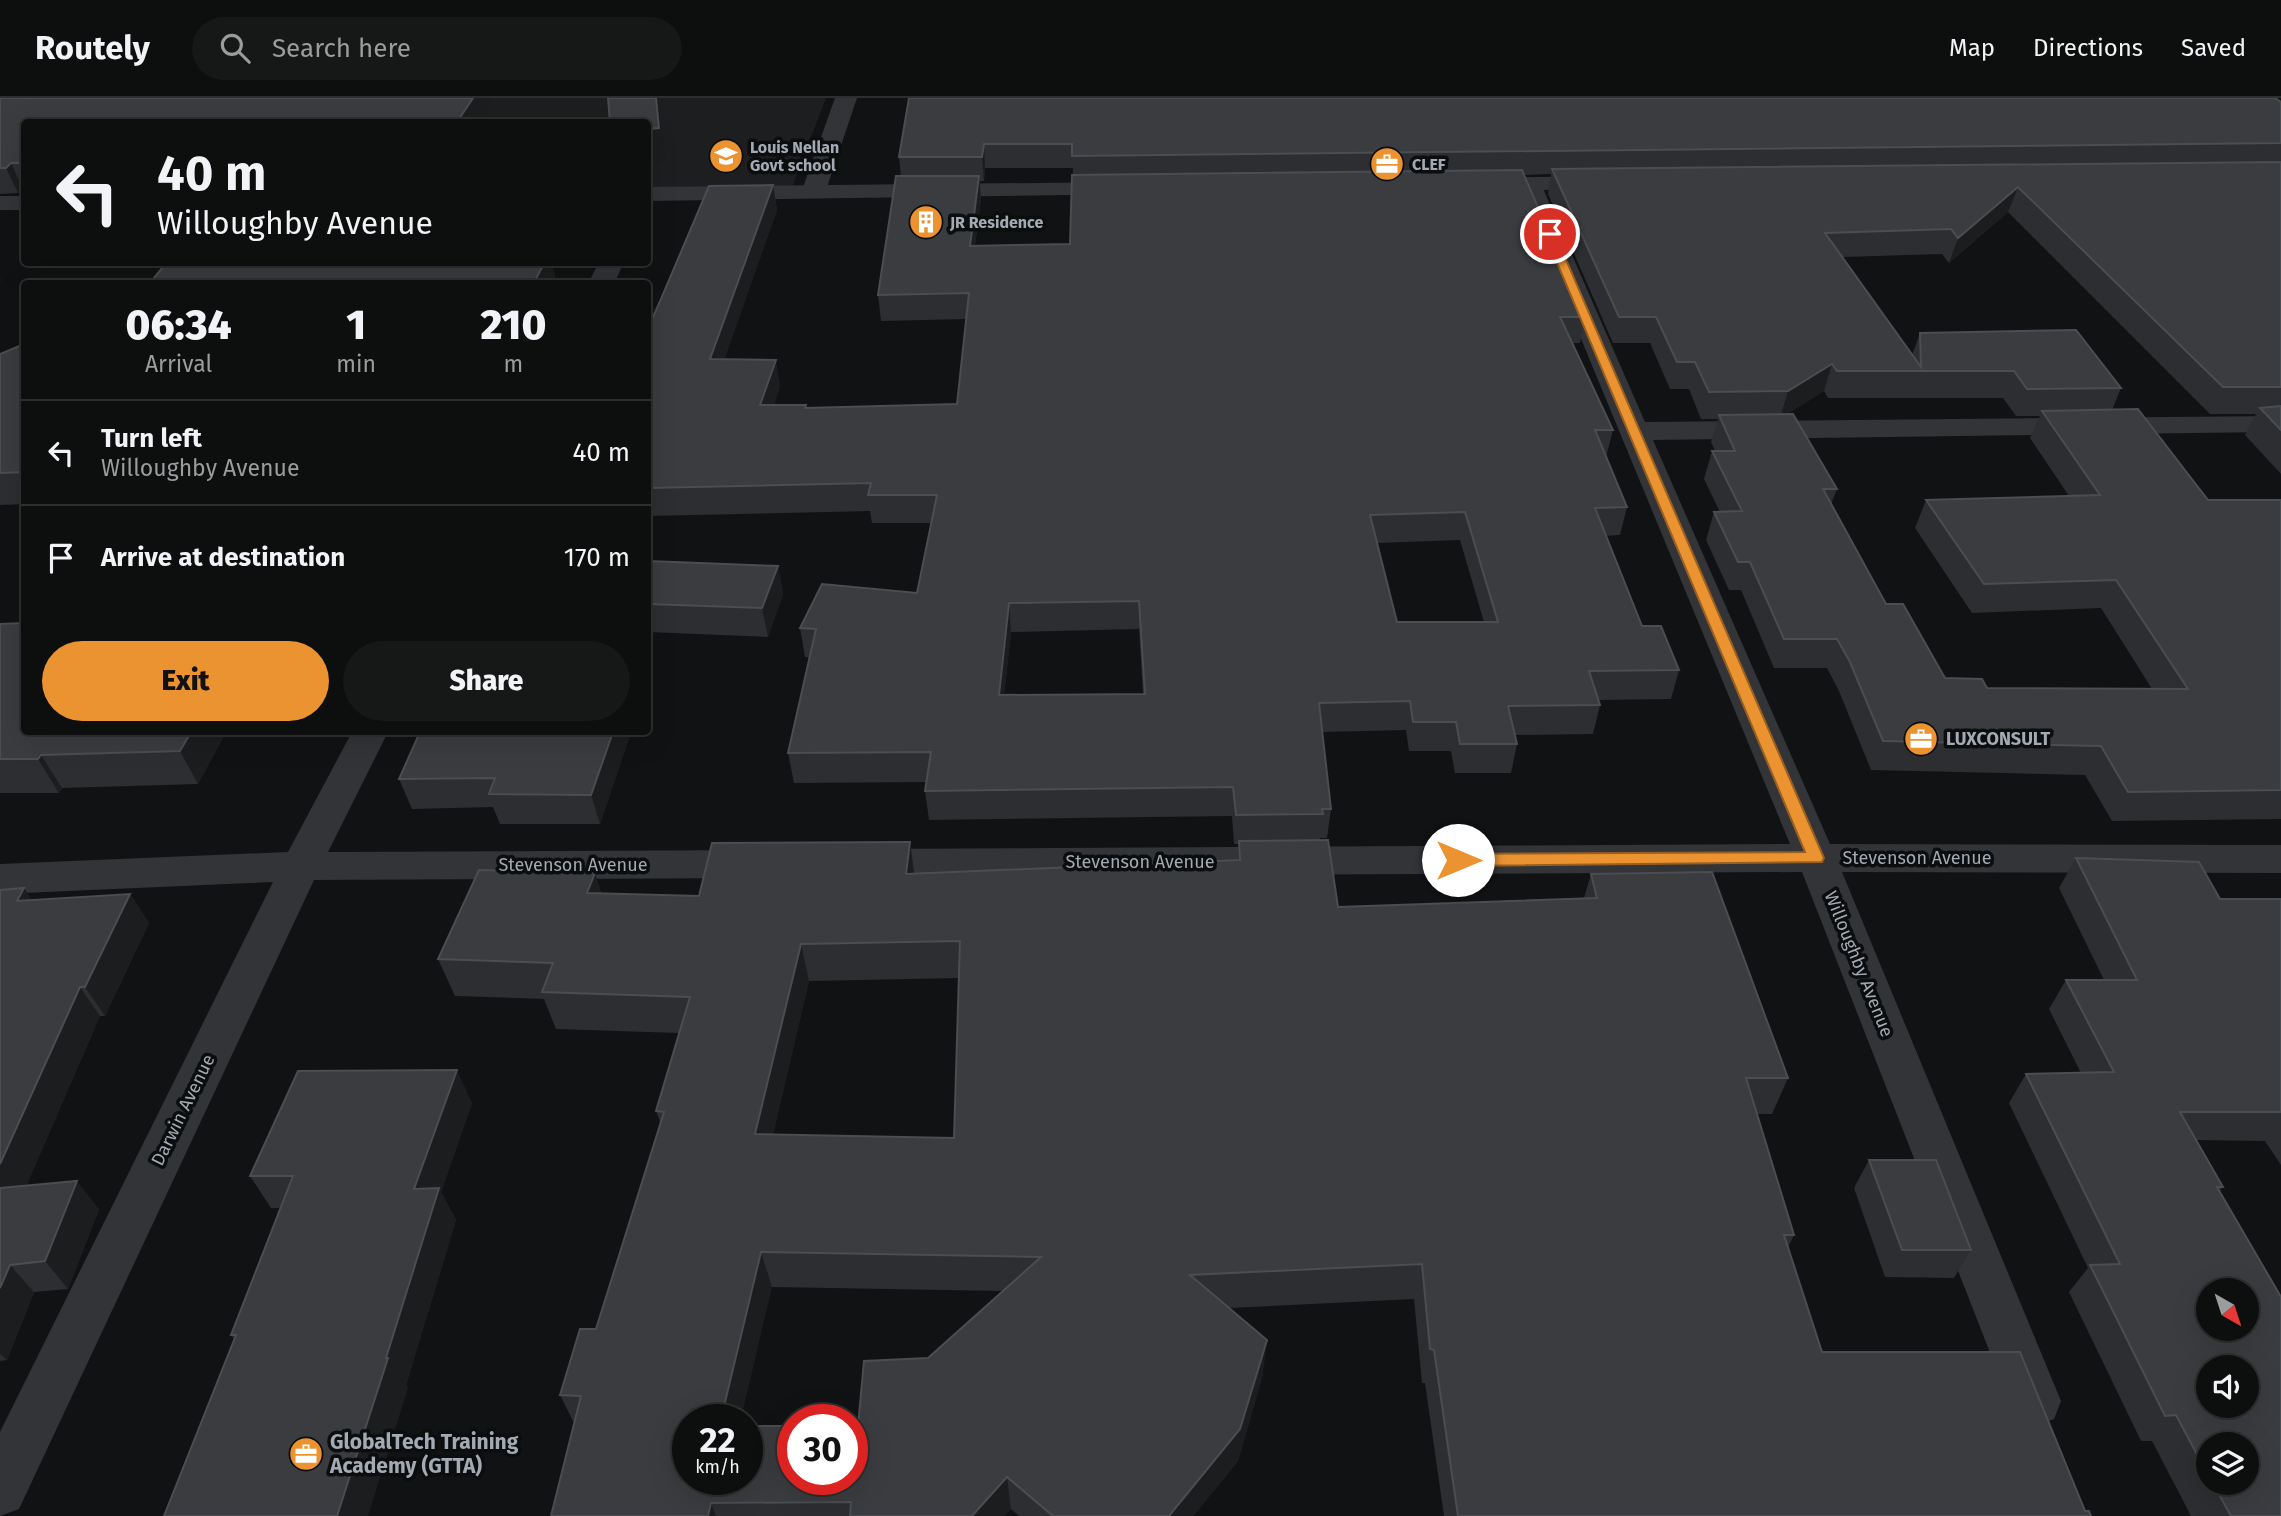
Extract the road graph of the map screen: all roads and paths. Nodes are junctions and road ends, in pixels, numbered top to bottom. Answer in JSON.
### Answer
{"nodes":[{"id":1,"x":846,"y":98,"type":"edge"},
{"id":2,"x":1627,"y":183,"type":"edge"},
{"id":3,"x":1529,"y":184,"type":"junction"},
{"id":4,"x":1447,"y":185,"type":"edge"},
{"id":5,"x":1144,"y":189,"type":"edge"},
{"id":6,"x":813,"y":192,"type":"junction"},
{"id":7,"x":651,"y":195,"type":"edge"},
{"id":8,"x":0,"y":203,"type":"edge"},
{"id":9,"x":21,"y":203,"type":"edge"},
{"id":10,"x":2274,"y":423,"type":"edge"},
{"id":11,"x":1633,"y":431,"type":"junction"},
{"id":12,"x":368,"y":735,"type":"edge"},
{"id":13,"x":1816,"y":858,"type":"junction"},
{"id":14,"x":2281,"y":859,"type":"edge"},
{"id":15,"x":301,"y":866,"type":"junction"},
{"id":16,"x":0,"y":879,"type":"edge"},
{"id":17,"x":2051,"y":1438,"type":"edge"},
{"id":18,"x":0,"y":1490,"type":"edge"}],
"edges":[{"from":1,"to":6,"type":"street"},
{"from":2,"to":3,"type":"street"},
{"from":3,"to":4,"type":"street"},
{"from":3,"to":11,"type":"street","name":"Willoughby Avenue"},
{"from":5,"to":6,"type":"street"},
{"from":6,"to":7,"type":"street"},
{"from":8,"to":9,"type":"street"},
{"from":10,"to":11,"type":"street"},
{"from":11,"to":13,"type":"street","name":"Willoughby Avenue"},
{"from":12,"to":15,"type":"street","name":"Darwin Avenue"},
{"from":13,"to":14,"type":"street","name":"Stevenson Avenue"},
{"from":13,"to":15,"type":"street","name":"Stevenson Avenue"},
{"from":13,"to":17,"type":"street","name":"Willoughby Avenue"},
{"from":15,"to":16,"type":"street","name":"Stevenson Avenue"},
{"from":15,"to":18,"type":"street","name":"Darwin Avenue"}]}
